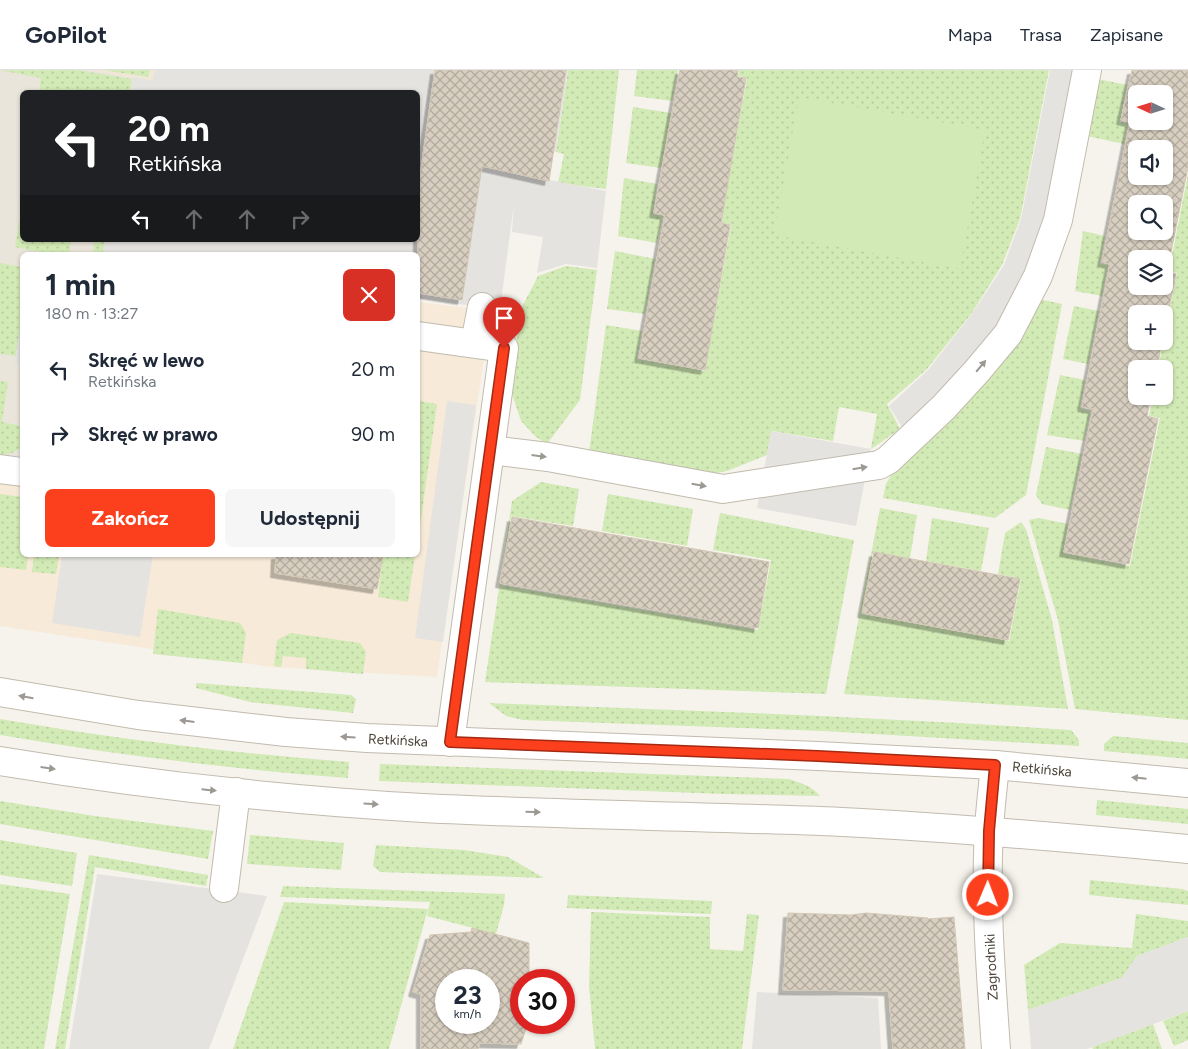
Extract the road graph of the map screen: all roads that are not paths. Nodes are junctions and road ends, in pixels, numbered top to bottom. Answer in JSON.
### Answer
{"nodes":[{"id":1,"x":1088,"y":70,"type":"edge"},
{"id":2,"x":482,"y":307,"type":"dead end"},
{"id":3,"x":420,"y":336,"type":"edge"},
{"id":4,"x":475,"y":343,"type":"junction"},
{"id":5,"x":491,"y":450,"type":"junction"},
{"id":6,"x":0,"y":468,"type":"edge"},
{"id":7,"x":20,"y":472,"type":"edge"},
{"id":8,"x":0,"y":692,"type":"edge"},
{"id":9,"x":450,"y":742,"type":"junction"},
{"id":10,"x":0,"y":760,"type":"edge"},
{"id":11,"x":995,"y":765,"type":"junction"},
{"id":12,"x":1188,"y":783,"type":"edge"},
{"id":13,"x":236,"y":792,"type":"junction"},
{"id":14,"x":989,"y":831,"type":"junction"},
{"id":15,"x":1188,"y":850,"type":"edge"},
{"id":16,"x":224,"y":888,"type":"dead end"},
{"id":17,"x":996,"y":1049,"type":"edge"}],
"edges":[{"from":5,"to":1,"type":"street","one_way":true},
{"from":2,"to":4,"type":"street"},
{"from":3,"to":4,"type":"street"},
{"from":4,"to":5,"type":"street"},
{"from":5,"to":9,"type":"street"},
{"from":6,"to":7,"type":"street"},
{"from":9,"to":8,"type":"street","name":"Retkińska","one_way":true},
{"from":9,"to":11,"type":"street","name":"Retkińska"},
{"from":10,"to":13,"type":"street","one_way":true},
{"from":12,"to":11,"type":"street","name":"Retkińska","one_way":true},
{"from":11,"to":14,"type":"street","name":"Zagrodniki"},
{"from":13,"to":14,"type":"street","one_way":true},
{"from":13,"to":16,"type":"street"},
{"from":14,"to":15,"type":"street"},
{"from":14,"to":17,"type":"street","name":"Zagrodniki"}]}
